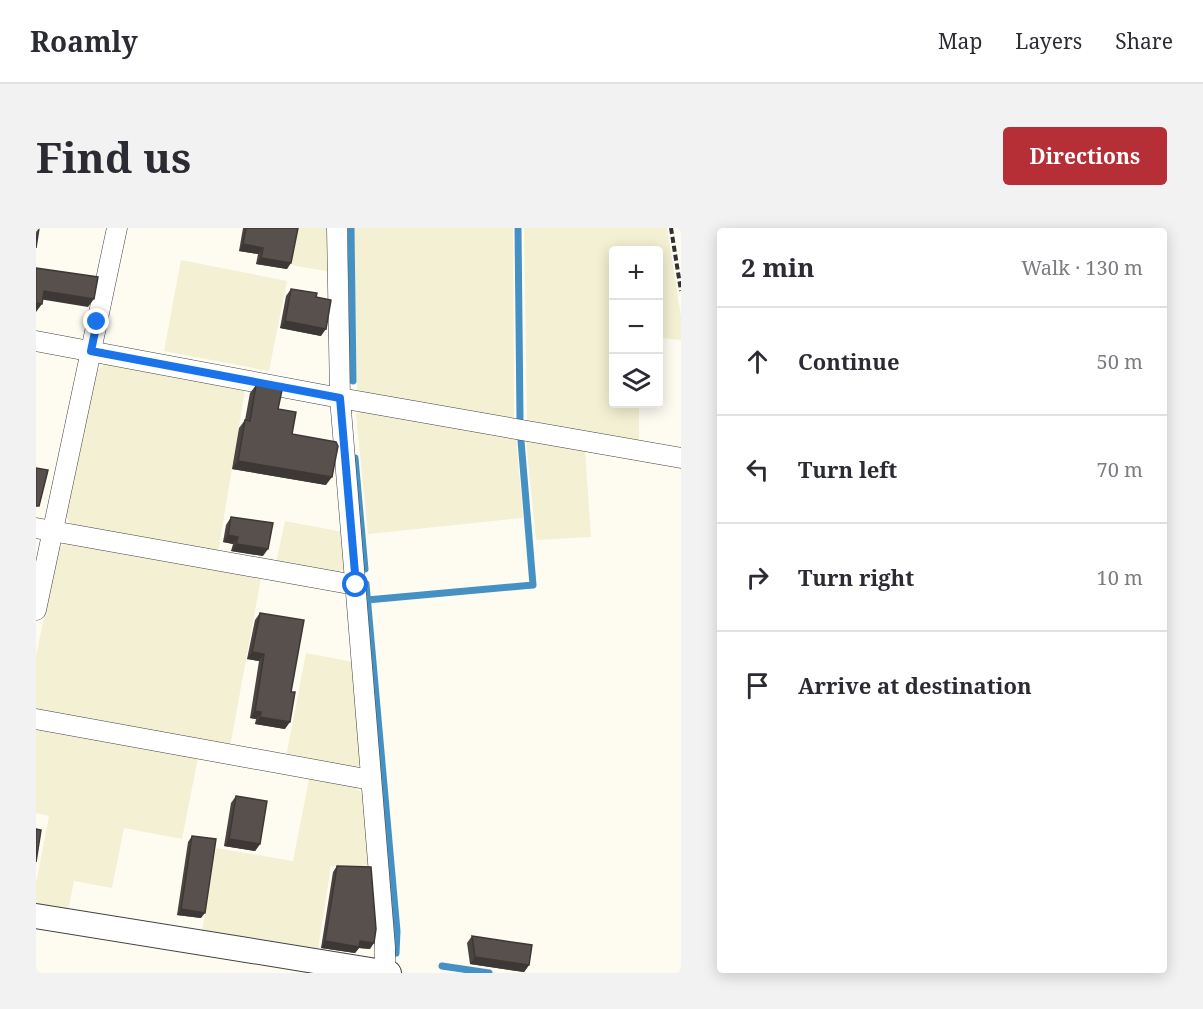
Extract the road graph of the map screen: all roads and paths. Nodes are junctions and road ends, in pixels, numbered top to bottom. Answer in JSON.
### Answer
{"nodes":[{"id":1,"x":117,"y":228,"type":"edge"},
{"id":2,"x":337,"y":228,"type":"edge"},
{"id":3,"x":671,"y":228,"type":"edge"},
{"id":4,"x":681,"y":291,"type":"edge"},
{"id":5,"x":36,"y":341,"type":"edge"},
{"id":6,"x":91,"y":351,"type":"junction"},
{"id":7,"x":340,"y":398,"type":"junction"},
{"id":8,"x":681,"y":458,"type":"edge"},
{"id":9,"x":44,"y":529,"type":"edge"},
{"id":10,"x":356,"y":585,"type":"junction"},
{"id":11,"x":36,"y":610,"type":"edge"},
{"id":12,"x":36,"y":719,"type":"edge"},
{"id":13,"x":371,"y":780,"type":"junction"},
{"id":14,"x":36,"y":915,"type":"edge"},
{"id":15,"x":381,"y":972,"type":"edge"}],
"edges":[{"from":1,"to":6,"type":"street"},
{"from":2,"to":7,"type":"street"},
{"from":3,"to":4,"type":"path"},
{"from":5,"to":6,"type":"street"},
{"from":6,"to":7,"type":"street"},
{"from":6,"to":9,"type":"street"},
{"from":7,"to":8,"type":"street"},
{"from":7,"to":10,"type":"street"},
{"from":9,"to":10,"type":"street"},
{"from":9,"to":11,"type":"street"},
{"from":10,"to":13,"type":"street"},
{"from":12,"to":13,"type":"street"},
{"from":13,"to":15,"type":"street"},
{"from":14,"to":15,"type":"street"}]}
